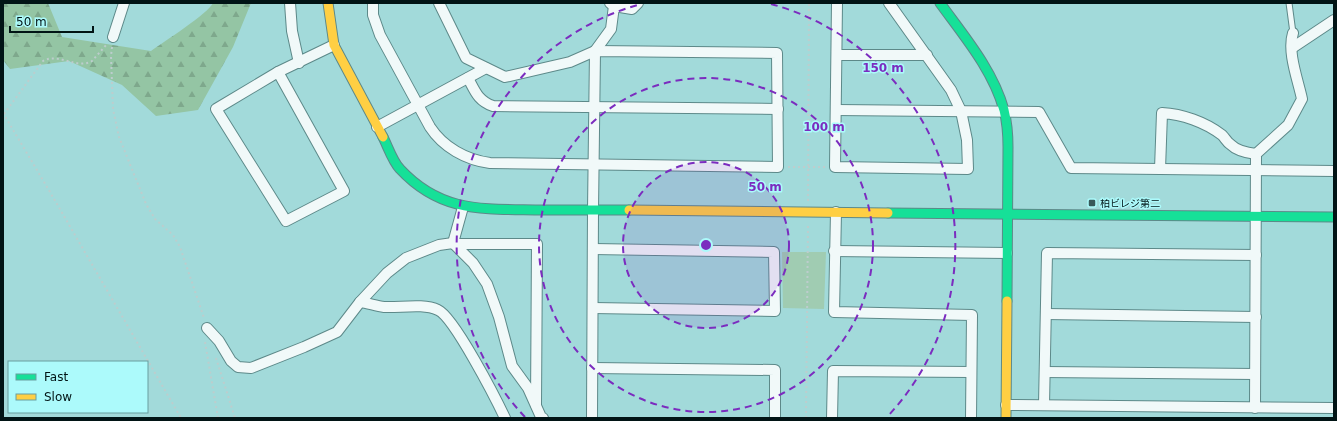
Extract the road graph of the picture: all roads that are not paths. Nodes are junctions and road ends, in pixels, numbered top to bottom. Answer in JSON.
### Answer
{"nodes":[{"id":1,"x":124,"y":3,"type":"edge"},
{"id":2,"x":290,"y":3,"type":"edge"},
{"id":3,"x":328,"y":3,"type":"edge"},
{"id":4,"x":373,"y":3,"type":"edge"},
{"id":5,"x":439,"y":3,"type":"edge"},
{"id":6,"x":638,"y":3,"type":"edge"},
{"id":7,"x":837,"y":3,"type":"edge"},
{"id":8,"x":889,"y":3,"type":"edge"},
{"id":9,"x":940,"y":3,"type":"edge"},
{"id":10,"x":1289,"y":3,"type":"edge"},
{"id":11,"x":612,"y":5,"type":"edge"},
{"id":12,"x":1334,"y":20,"type":"edge"},
{"id":13,"x":1293,"y":33,"type":"joint"},
{"id":14,"x":113,"y":37,"type":"road end"},
{"id":15,"x":334,"y":45,"type":"junction"},
{"id":16,"x":1292,"y":48,"type":"junction"},
{"id":17,"x":595,"y":51,"type":"junction"},
{"id":18,"x":837,"y":55,"type":"junction"},
{"id":19,"x":927,"y":55,"type":"junction"},
{"id":20,"x":299,"y":63,"type":"junction"},
{"id":21,"x":486,"y":68,"type":"junction"},
{"id":22,"x":278,"y":72,"type":"junction"},
{"id":23,"x":468,"y":78,"type":"junction"},
{"id":24,"x":417,"y":105,"type":"junction"},
{"id":25,"x":594,"y":107,"type":"junction"},
{"id":26,"x":778,"y":109,"type":"junction"},
{"id":27,"x":836,"y":110,"type":"junction"},
{"id":28,"x":961,"y":111,"type":"junction"},
{"id":29,"x":1004,"y":111,"type":"junction"},
{"id":30,"x":377,"y":127,"type":"junction"},
{"id":31,"x":1256,"y":154,"type":"junction"},
{"id":32,"x":594,"y":164,"type":"junction"},
{"id":33,"x":1160,"y":169,"type":"junction"},
{"id":34,"x":1256,"y":170,"type":"junction"},
{"id":35,"x":1334,"y":171,"type":"edge"},
{"id":36,"x":463,"y":207,"type":"junction"},
{"id":37,"x":593,"y":210,"type":"junction"},
{"id":38,"x":836,"y":212,"type":"junction"},
{"id":39,"x":1008,"y":214,"type":"junction"},
{"id":40,"x":1256,"y":217,"type":"junction"},
{"id":41,"x":1334,"y":217,"type":"edge"},
{"id":42,"x":453,"y":244,"type":"junction"},
{"id":43,"x":592,"y":249,"type":"junction"},
{"id":44,"x":834,"y":251,"type":"junction"},
{"id":45,"x":1007,"y":253,"type":"junction"},
{"id":46,"x":1256,"y":255,"type":"junction"},
{"id":47,"x":360,"y":302,"type":"junction"},
{"id":48,"x":593,"y":308,"type":"junction"},
{"id":49,"x":1046,"y":314,"type":"junction"},
{"id":50,"x":1256,"y":317,"type":"junction"},
{"id":51,"x":207,"y":328,"type":"road end"},
{"id":52,"x":592,"y":368,"type":"junction"},
{"id":53,"x":971,"y":372,"type":"junction"},
{"id":54,"x":1045,"y":372,"type":"junction"},
{"id":55,"x":1256,"y":374,"type":"junction"},
{"id":56,"x":536,"y":405,"type":"junction"},
{"id":57,"x":1006,"y":405,"type":"junction"},
{"id":58,"x":1044,"y":405,"type":"junction"},
{"id":59,"x":1255,"y":408,"type":"junction"},
{"id":60,"x":1334,"y":408,"type":"edge"},
{"id":61,"x":505,"y":418,"type":"edge"},
{"id":62,"x":543,"y":418,"type":"edge"},
{"id":63,"x":592,"y":418,"type":"edge"},
{"id":64,"x":775,"y":418,"type":"edge"},
{"id":65,"x":832,"y":418,"type":"edge"},
{"id":66,"x":971,"y":418,"type":"edge"},
{"id":67,"x":1006,"y":418,"type":"edge"}],
"edges":[{"from":1,"to":14,"type":"street"},
{"from":2,"to":20,"type":"street"},
{"from":3,"to":15,"type":"street"},
{"from":4,"to":24,"type":"street"},
{"from":5,"to":21,"type":"street"},
{"from":6,"to":11,"type":"street"},
{"from":7,"to":18,"type":"street"},
{"from":8,"to":19,"type":"street"},
{"from":9,"to":29,"type":"street"},
{"from":10,"to":13,"type":"lane"},
{"from":11,"to":17,"type":"street"},
{"from":12,"to":16,"type":"street"},
{"from":13,"to":16,"type":"street"},
{"from":15,"to":20,"type":"street"},
{"from":15,"to":30,"type":"street"},
{"from":16,"to":31,"type":"street"},
{"from":17,"to":21,"type":"street"},
{"from":17,"to":25,"type":"street"},
{"from":17,"to":26,"type":"street"},
{"from":18,"to":19,"type":"street"},
{"from":18,"to":27,"type":"street"},
{"from":19,"to":28,"type":"street"},
{"from":20,"to":22,"type":"street"},
{"from":21,"to":23,"type":"street"},
{"from":22,"to":22,"type":"street"},
{"from":23,"to":24,"type":"street"},
{"from":23,"to":25,"type":"street"},
{"from":24,"to":30,"type":"street"},
{"from":24,"to":32,"type":"street"},
{"from":25,"to":26,"type":"street"},
{"from":25,"to":32,"type":"street"},
{"from":26,"to":32,"type":"street"},
{"from":27,"to":28,"type":"street"},
{"from":27,"to":28,"type":"street"},
{"from":28,"to":29,"type":"street"},
{"from":29,"to":33,"type":"street"},
{"from":29,"to":39,"type":"street"},
{"from":30,"to":36,"type":"street"},
{"from":31,"to":33,"type":"street"},
{"from":31,"to":34,"type":"street"},
{"from":32,"to":37,"type":"street"},
{"from":33,"to":34,"type":"street"},
{"from":34,"to":35,"type":"street"},
{"from":34,"to":40,"type":"street"},
{"from":36,"to":37,"type":"street"},
{"from":36,"to":42,"type":"street"},
{"from":37,"to":38,"type":"street"},
{"from":37,"to":43,"type":"street"},
{"from":38,"to":39,"type":"street"},
{"from":38,"to":44,"type":"street"},
{"from":39,"to":40,"type":"street"},
{"from":39,"to":45,"type":"street"},
{"from":40,"to":41,"type":"street"},
{"from":40,"to":46,"type":"street"},
{"from":42,"to":47,"type":"street"},
{"from":42,"to":56,"type":"street"},
{"from":42,"to":56,"type":"street"},
{"from":43,"to":48,"type":"street"},
{"from":43,"to":48,"type":"street"},
{"from":44,"to":45,"type":"street"},
{"from":44,"to":53,"type":"street"},
{"from":45,"to":57,"type":"street"},
{"from":46,"to":49,"type":"street"},
{"from":46,"to":50,"type":"street"},
{"from":47,"to":51,"type":"street"},
{"from":47,"to":61,"type":"street"},
{"from":48,"to":52,"type":"street"},
{"from":49,"to":50,"type":"street"},
{"from":49,"to":54,"type":"street"},
{"from":50,"to":55,"type":"street"},
{"from":52,"to":63,"type":"street"},
{"from":52,"to":64,"type":"street"},
{"from":53,"to":65,"type":"street"},
{"from":53,"to":66,"type":"street"},
{"from":54,"to":55,"type":"street"},
{"from":54,"to":58,"type":"street"},
{"from":55,"to":59,"type":"street"},
{"from":56,"to":62,"type":"street"},
{"from":57,"to":58,"type":"street"},
{"from":57,"to":67,"type":"street"},
{"from":58,"to":59,"type":"street"},
{"from":59,"to":60,"type":"street"}]}
